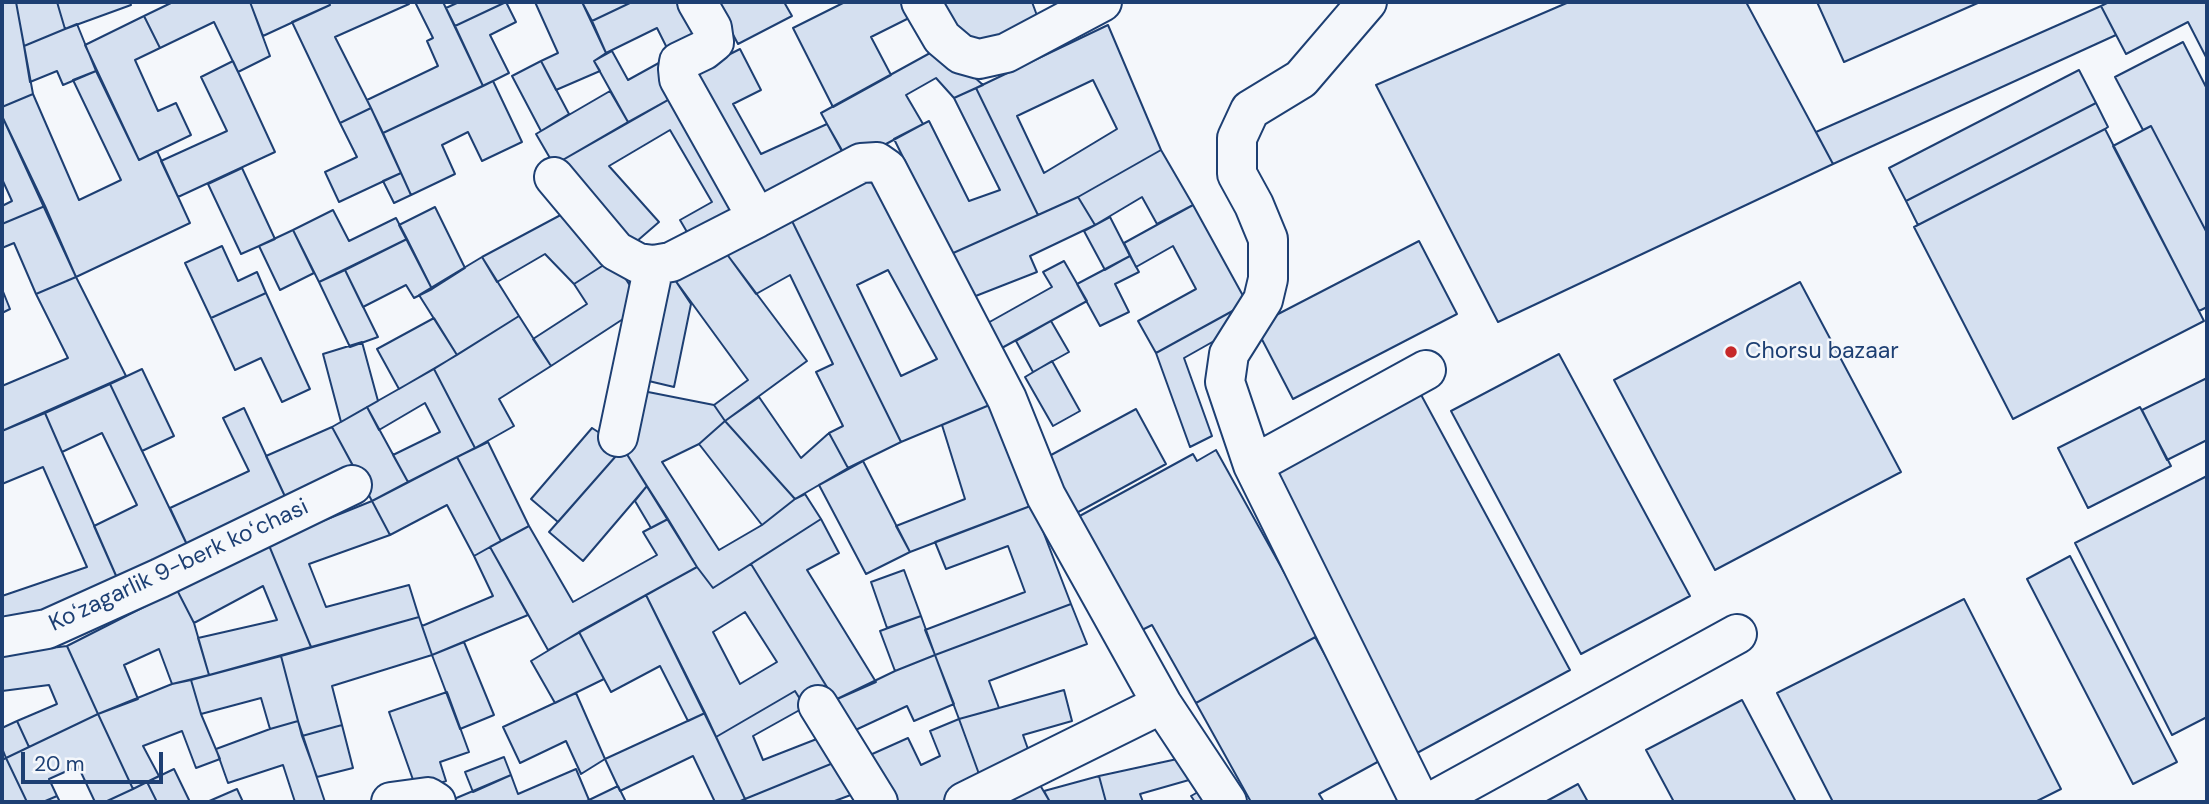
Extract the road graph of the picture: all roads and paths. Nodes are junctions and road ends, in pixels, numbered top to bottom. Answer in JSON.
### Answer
{"nodes":[{"id":1,"x":697,"y":2,"type":"edge"},
{"id":2,"x":921,"y":2,"type":"edge"},
{"id":3,"x":1102,"y":2,"type":"edge"},
{"id":4,"x":1367,"y":2,"type":"edge"},
{"id":5,"x":554,"y":177,"type":"dead end"},
{"id":6,"x":757,"y":218,"type":"junction"},
{"id":7,"x":654,"y":265,"type":"junction"},
{"id":8,"x":1426,"y":370,"type":"dead end"},
{"id":9,"x":618,"y":437,"type":"dead end"},
{"id":10,"x":1253,"y":465,"type":"junction"},
{"id":11,"x":352,"y":485,"type":"dead end"},
{"id":12,"x":1737,"y":634,"type":"dead end"},
{"id":13,"x":2,"y":637,"type":"edge"},
{"id":14,"x":1163,"y":704,"type":"junction"},
{"id":15,"x":818,"y":705,"type":"dead end"},
{"id":16,"x":391,"y":802,"type":"edge"},
{"id":17,"x":436,"y":802,"type":"edge"},
{"id":18,"x":877,"y":802,"type":"edge"},
{"id":19,"x":964,"y":802,"type":"edge"},
{"id":20,"x":1227,"y":802,"type":"edge"},
{"id":21,"x":1420,"y":802,"type":"edge"},
{"id":22,"x":1431,"y":802,"type":"edge"}],
"edges":[{"from":1,"to":6,"type":"street"},
{"from":2,"to":3,"type":"street"},
{"from":4,"to":10,"type":"street"},
{"from":5,"to":7,"type":"street"},
{"from":6,"to":7,"type":"street"},
{"from":6,"to":14,"type":"street"},
{"from":7,"to":9,"type":"street"},
{"from":8,"to":10,"type":"street"},
{"from":10,"to":21,"type":"street"},
{"from":11,"to":13,"type":"street","name":"Koʻzagarlik 9-berk koʻchasi"},
{"from":12,"to":22,"type":"street"},
{"from":14,"to":19,"type":"street"},
{"from":14,"to":20,"type":"street"},
{"from":15,"to":18,"type":"street"},
{"from":16,"to":17,"type":"street"}]}
